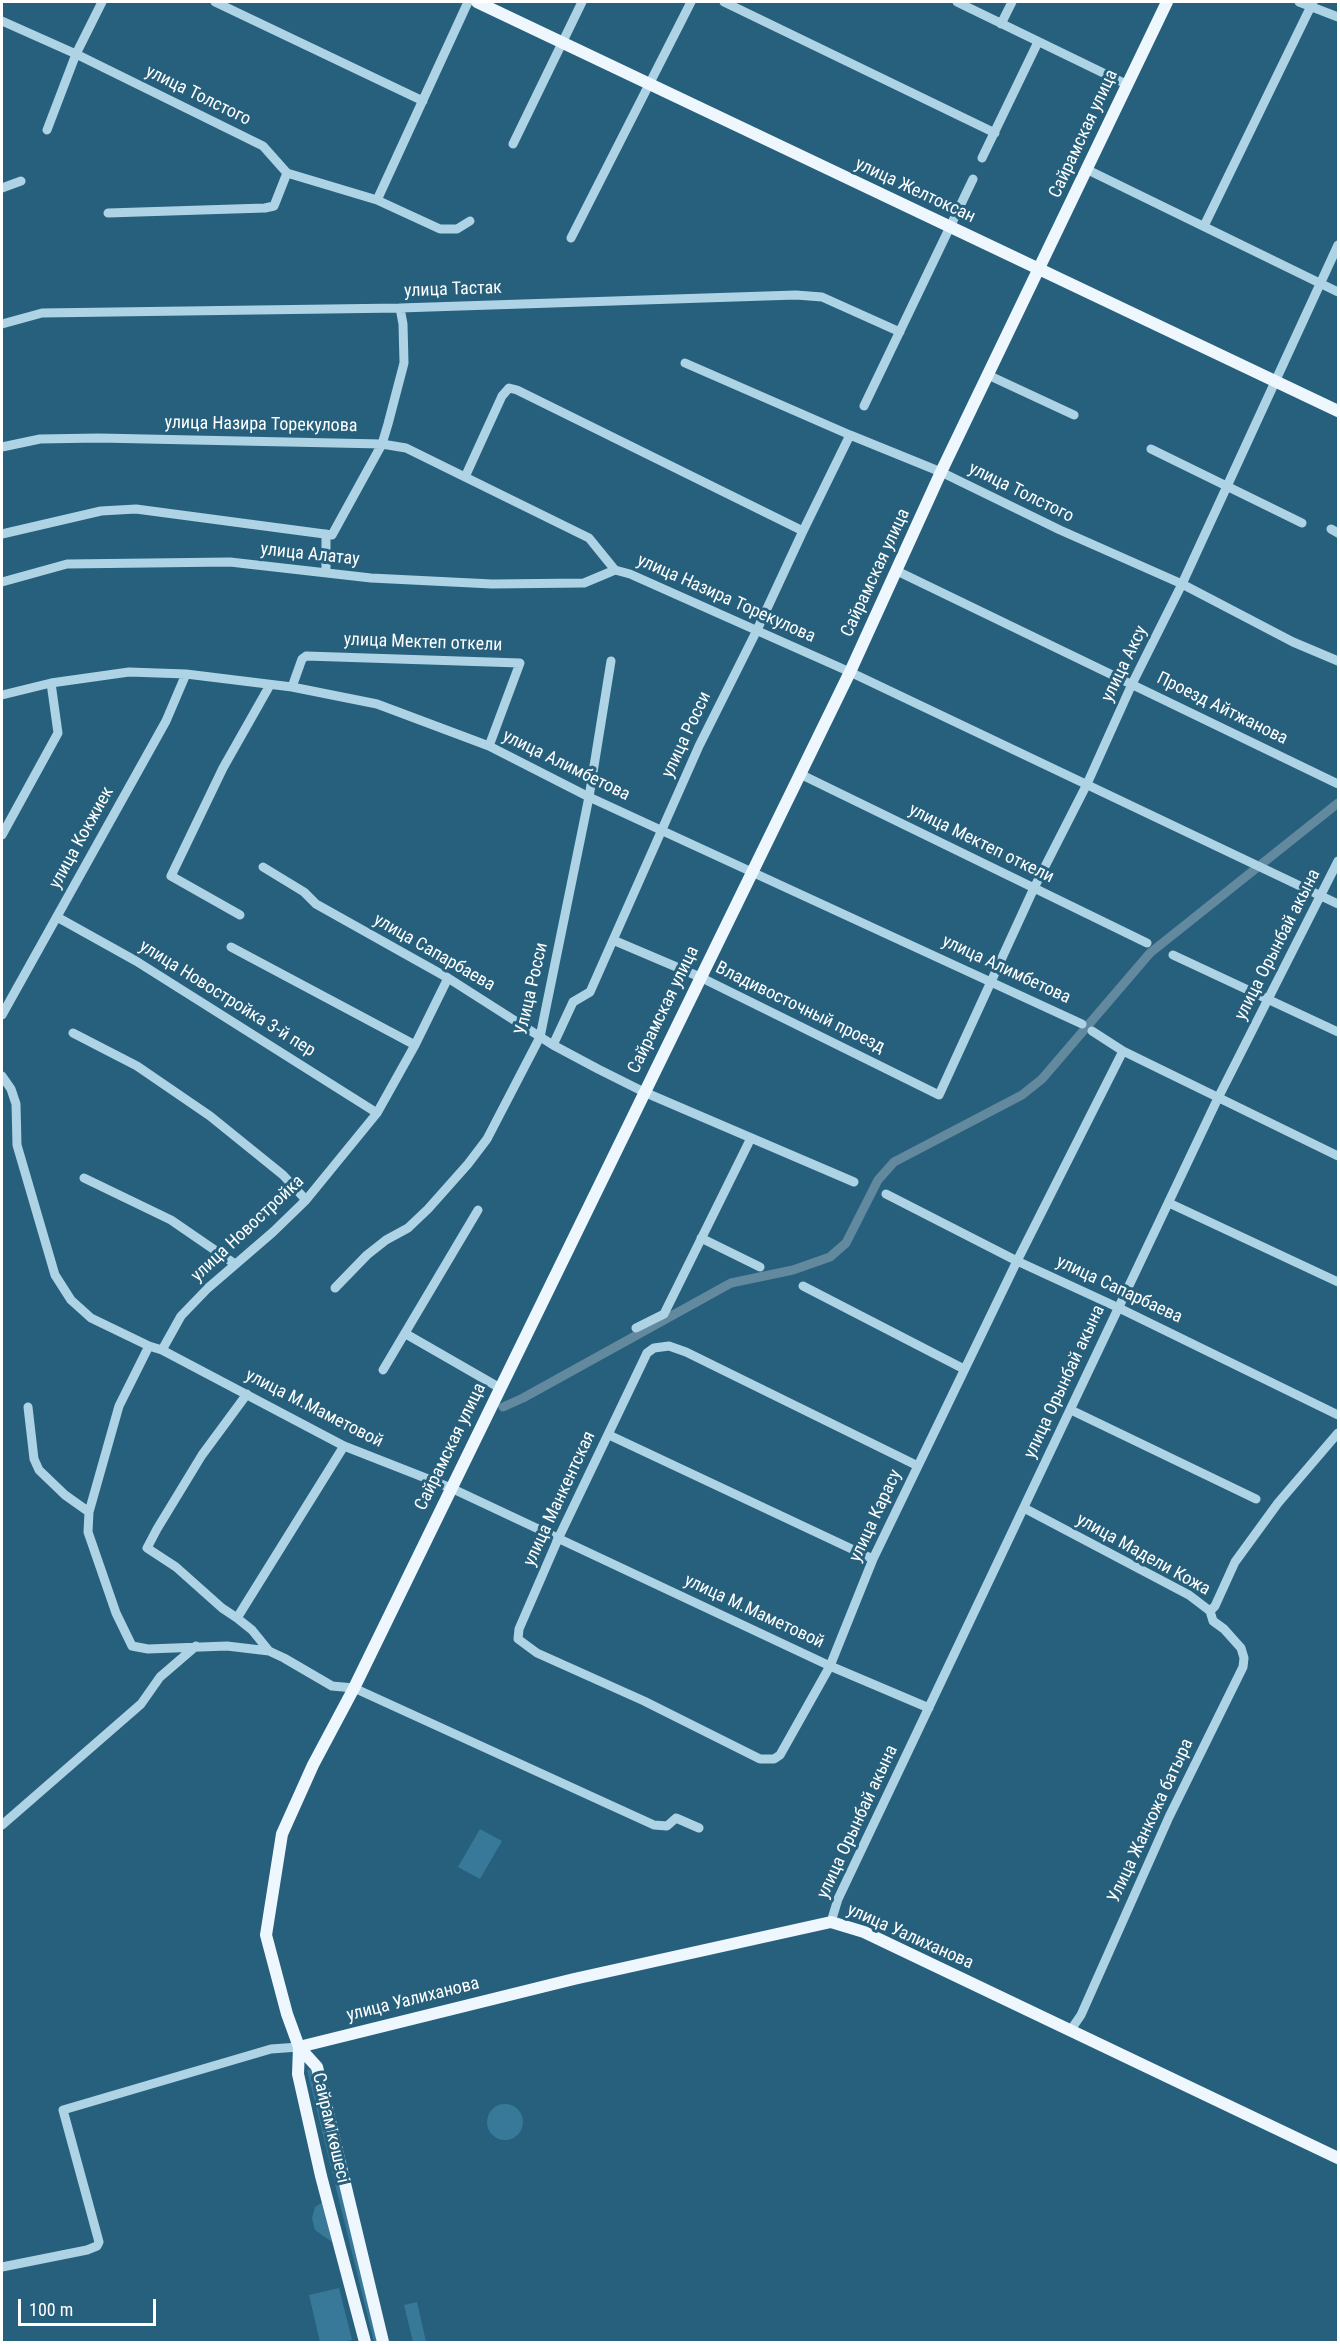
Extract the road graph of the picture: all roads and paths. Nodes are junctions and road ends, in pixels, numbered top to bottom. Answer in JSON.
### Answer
{"nodes":[{"id":1,"x":102,"y":2,"type":"edge"},
{"id":2,"x":215,"y":2,"type":"edge"},
{"id":3,"x":468,"y":2,"type":"edge"},
{"id":4,"x":477,"y":2,"type":"edge"},
{"id":5,"x":582,"y":2,"type":"edge"},
{"id":6,"x":691,"y":2,"type":"edge"},
{"id":7,"x":724,"y":2,"type":"edge"},
{"id":8,"x":957,"y":2,"type":"edge"},
{"id":9,"x":1012,"y":2,"type":"edge"},
{"id":10,"x":1167,"y":2,"type":"edge"},
{"id":11,"x":1299,"y":2,"type":"edge"},
{"id":12,"x":1311,"y":4,"type":"edge"},
{"id":13,"x":1338,"y":17,"type":"edge"},
{"id":14,"x":2,"y":21,"type":"edge"},
{"id":15,"x":1001,"y":24,"type":"junction"},
{"id":16,"x":561,"y":42,"type":"junction"},
{"id":17,"x":1038,"y":42,"type":"junction"},
{"id":18,"x":76,"y":54,"type":"junction"},
{"id":19,"x":650,"y":85,"type":"junction"},
{"id":20,"x":1128,"y":85,"type":"junction"},
{"id":21,"x":423,"y":101,"type":"junction"},
{"id":22,"x":47,"y":130,"type":"dead end"},
{"id":23,"x":995,"y":133,"type":"junction"},
{"id":24,"x":513,"y":144,"type":"dead end"},
{"id":25,"x":982,"y":158,"type":"dead end"},
{"id":26,"x":1088,"y":170,"type":"junction"},
{"id":27,"x":287,"y":173,"type":"junction"},
{"id":28,"x":973,"y":179,"type":"dead end"},
{"id":29,"x":21,"y":181,"type":"dead end"},
{"id":30,"x":2,"y":188,"type":"edge"},
{"id":31,"x":376,"y":200,"type":"junction"},
{"id":32,"x":108,"y":213,"type":"dead end"},
{"id":33,"x":470,"y":221,"type":"dead end"},
{"id":34,"x":1204,"y":226,"type":"junction"},
{"id":35,"x":949,"y":227,"type":"junction"},
{"id":36,"x":571,"y":238,"type":"dead end"},
{"id":37,"x":1338,"y":245,"type":"edge"},
{"id":38,"x":1039,"y":270,"type":"junction"},
{"id":39,"x":1321,"y":284,"type":"junction"},
{"id":40,"x":1338,"y":292,"type":"edge"},
{"id":41,"x":400,"y":308,"type":"junction"},
{"id":42,"x":2,"y":324,"type":"edge"},
{"id":43,"x":900,"y":332,"type":"junction"},
{"id":44,"x":686,"y":363,"type":"dead end"},
{"id":45,"x":988,"y":375,"type":"junction"},
{"id":46,"x":1277,"y":381,"type":"junction"},
{"id":47,"x":864,"y":406,"type":"dead end"},
{"id":48,"x":1338,"y":411,"type":"edge"},
{"id":49,"x":1074,"y":416,"type":"dead end"},
{"id":50,"x":850,"y":435,"type":"junction"},
{"id":51,"x":382,"y":444,"type":"junction"},
{"id":52,"x":2,"y":447,"type":"edge"},
{"id":53,"x":1150,"y":449,"type":"dead end"},
{"id":54,"x":941,"y":472,"type":"junction"},
{"id":55,"x":465,"y":477,"type":"junction"},
{"id":56,"x":1227,"y":486,"type":"junction"},
{"id":57,"x":1302,"y":523,"type":"dead end"},
{"id":58,"x":802,"y":531,"type":"junction"},
{"id":59,"x":2,"y":534,"type":"edge"},
{"id":60,"x":329,"y":535,"type":"junction"},
{"id":61,"x":615,"y":570,"type":"junction"},
{"id":62,"x":897,"y":571,"type":"junction"},
{"id":63,"x":326,"y":573,"type":"junction"},
{"id":64,"x":2,"y":582,"type":"edge"},
{"id":65,"x":1182,"y":584,"type":"junction"},
{"id":66,"x":758,"y":630,"type":"junction"},
{"id":67,"x":610,"y":661,"type":"dead end"},
{"id":68,"x":1338,"y":661,"type":"edge"},
{"id":69,"x":850,"y":672,"type":"junction"},
{"id":70,"x":186,"y":674,"type":"junction"},
{"id":71,"x":51,"y":683,"type":"junction"},
{"id":72,"x":1132,"y":684,"type":"junction"},
{"id":73,"x":270,"y":685,"type":"junction"},
{"id":74,"x":292,"y":687,"type":"junction"},
{"id":75,"x":2,"y":695,"type":"edge"},
{"id":76,"x":489,"y":746,"type":"junction"},
{"id":77,"x":800,"y":774,"type":"junction"},
{"id":78,"x":1087,"y":784,"type":"junction"},
{"id":79,"x":1338,"y":784,"type":"edge"},
{"id":80,"x":589,"y":797,"type":"junction"},
{"id":81,"x":662,"y":829,"type":"junction"},
{"id":82,"x":2,"y":835,"type":"edge"},
{"id":83,"x":1338,"y":861,"type":"edge"},
{"id":84,"x":263,"y":867,"type":"dead end"},
{"id":85,"x":754,"y":871,"type":"junction"},
{"id":86,"x":1035,"y":888,"type":"junction"},
{"id":87,"x":1321,"y":896,"type":"junction"},
{"id":88,"x":1338,"y":904,"type":"edge"},
{"id":89,"x":240,"y":915,"type":"dead end"},
{"id":90,"x":57,"y":917,"type":"junction"},
{"id":91,"x":613,"y":940,"type":"junction"},
{"id":92,"x":1147,"y":943,"type":"dead end"},
{"id":93,"x":231,"y":947,"type":"dead end"},
{"id":94,"x":1173,"y":955,"type":"dead end"},
{"id":95,"x":700,"y":977,"type":"junction"},
{"id":96,"x":448,"y":978,"type":"junction"},
{"id":97,"x":991,"y":982,"type":"junction"},
{"id":98,"x":1269,"y":1000,"type":"junction"},
{"id":99,"x":2,"y":1015,"type":"edge"},
{"id":100,"x":1082,"y":1024,"type":"dead end"},
{"id":101,"x":1092,"y":1031,"type":"dead end"},
{"id":102,"x":1338,"y":1032,"type":"edge"},
{"id":103,"x":73,"y":1033,"type":"dead end"},
{"id":104,"x":540,"y":1037,"type":"junction"},
{"id":105,"x":415,"y":1045,"type":"junction"},
{"id":106,"x":553,"y":1045,"type":"junction"},
{"id":107,"x":1123,"y":1051,"type":"junction"},
{"id":108,"x":2,"y":1076,"type":"edge"},
{"id":109,"x":644,"y":1092,"type":"junction"},
{"id":110,"x":939,"y":1095,"type":"joint"},
{"id":111,"x":1218,"y":1098,"type":"junction"},
{"id":112,"x":377,"y":1113,"type":"junction"},
{"id":113,"x":751,"y":1138,"type":"junction"},
{"id":114,"x":1338,"y":1155,"type":"edge"},
{"id":115,"x":84,"y":1179,"type":"dead end"},
{"id":116,"x":854,"y":1182,"type":"dead end"},
{"id":117,"x":886,"y":1194,"type":"dead end"},
{"id":118,"x":306,"y":1200,"type":"junction"},
{"id":119,"x":1169,"y":1203,"type":"junction"},
{"id":120,"x":478,"y":1210,"type":"dead end"},
{"id":121,"x":701,"y":1238,"type":"junction"},
{"id":122,"x":1017,"y":1261,"type":"junction"},
{"id":123,"x":235,"y":1264,"type":"junction"},
{"id":124,"x":760,"y":1268,"type":"dead end"},
{"id":125,"x":1338,"y":1282,"type":"edge"},
{"id":126,"x":803,"y":1286,"type":"dead end"},
{"id":127,"x":335,"y":1288,"type":"dead end"},
{"id":128,"x":1119,"y":1308,"type":"junction"},
{"id":129,"x":636,"y":1328,"type":"dead end"},
{"id":130,"x":406,"y":1334,"type":"junction"},
{"id":131,"x":149,"y":1346,"type":"junction"},
{"id":132,"x":162,"y":1350,"type":"junction"},
{"id":133,"x":964,"y":1369,"type":"junction"},
{"id":134,"x":383,"y":1370,"type":"dead end"},
{"id":135,"x":500,"y":1388,"type":"junction"},
{"id":136,"x":247,"y":1394,"type":"junction"},
{"id":137,"x":28,"y":1407,"type":"dead end"},
{"id":138,"x":1071,"y":1410,"type":"junction"},
{"id":139,"x":1338,"y":1415,"type":"edge"},
{"id":140,"x":1338,"y":1433,"type":"edge"},
{"id":141,"x":609,"y":1435,"type":"junction"},
{"id":142,"x":344,"y":1446,"type":"junction"},
{"id":143,"x":918,"y":1466,"type":"junction"},
{"id":144,"x":451,"y":1488,"type":"junction"},
{"id":145,"x":1256,"y":1499,"type":"dead end"},
{"id":146,"x":1024,"y":1508,"type":"junction"},
{"id":147,"x":89,"y":1512,"type":"junction"},
{"id":148,"x":558,"y":1539,"type":"junction"},
{"id":149,"x":873,"y":1559,"type":"junction"},
{"id":150,"x":1210,"y":1611,"type":"junction"},
{"id":151,"x":237,"y":1618,"type":"junction"},
{"id":152,"x":196,"y":1646,"type":"junction"},
{"id":153,"x":268,"y":1652,"type":"junction"},
{"id":154,"x":537,"y":1653,"type":"joint"},
{"id":155,"x":830,"y":1666,"type":"junction"},
{"id":156,"x":354,"y":1688,"type":"junction"},
{"id":157,"x":929,"y":1708,"type":"junction"},
{"id":158,"x":2,"y":1825,"type":"edge"},
{"id":159,"x":699,"y":1828,"type":"dead end"},
{"id":160,"x":831,"y":1922,"type":"junction"},
{"id":161,"x":1070,"y":2031,"type":"junction"},
{"id":162,"x":299,"y":2047,"type":"junction"},
{"id":163,"x":1338,"y":2158,"type":"edge"},
{"id":164,"x":2,"y":2267,"type":"edge"},
{"id":165,"x":365,"y":2343,"type":"edge"},
{"id":166,"x":383,"y":2343,"type":"edge"}],
"edges":[{"from":1,"to":18,"type":"street"},
{"from":2,"to":21,"type":"street"},
{"from":3,"to":21,"type":"street"},
{"from":4,"to":16,"type":"main road","name":"улица Желтоксан"},
{"from":5,"to":16,"type":"street"},
{"from":6,"to":19,"type":"street"},
{"from":7,"to":23,"type":"street"},
{"from":8,"to":15,"type":"street"},
{"from":9,"to":15,"type":"street"},
{"from":10,"to":20,"type":"main road","name":"Сайрамская улица"},
{"from":11,"to":12,"type":"street"},
{"from":12,"to":13,"type":"street"},
{"from":12,"to":34,"type":"street"},
{"from":14,"to":18,"type":"street","name":"улица Толстого"},
{"from":15,"to":17,"type":"street"},
{"from":16,"to":19,"type":"main road","name":"улица Желтоксан"},
{"from":16,"to":24,"type":"street"},
{"from":17,"to":20,"type":"street"},
{"from":17,"to":23,"type":"street"},
{"from":18,"to":22,"type":"street"},
{"from":18,"to":27,"type":"street","name":"улица Толстого"},
{"from":19,"to":35,"type":"main road","name":"улица Желтоксан"},
{"from":19,"to":36,"type":"street"},
{"from":20,"to":26,"type":"main road","name":"Сайрамская улица"},
{"from":21,"to":31,"type":"street"},
{"from":23,"to":25,"type":"street"},
{"from":26,"to":34,"type":"street"},
{"from":26,"to":38,"type":"main road","name":"Сайрамская улица"},
{"from":27,"to":31,"type":"street"},
{"from":27,"to":32,"type":"street"},
{"from":28,"to":35,"type":"street"},
{"from":29,"to":30,"type":"street"},
{"from":31,"to":33,"type":"street"},
{"from":34,"to":39,"type":"street"},
{"from":35,"to":38,"type":"main road","name":"улица Желтоксан"},
{"from":35,"to":43,"type":"street"},
{"from":37,"to":39,"type":"street","name":"улица Аксу"},
{"from":38,"to":45,"type":"main road","name":"Сайрамская улица"},
{"from":38,"to":46,"type":"main road","name":"улица Желтоксан"},
{"from":39,"to":40,"type":"street"},
{"from":39,"to":46,"type":"street","name":"улица Аксу"},
{"from":41,"to":42,"type":"street","name":"улица Тастак"},
{"from":41,"to":43,"type":"street","name":"улица Тастак"},
{"from":41,"to":51,"type":"street"},
{"from":43,"to":47,"type":"street"},
{"from":44,"to":50,"type":"street","name":"улица Толстого"},
{"from":45,"to":49,"type":"street"},
{"from":45,"to":54,"type":"main road","name":"Сайрамская улица"},
{"from":46,"to":48,"type":"main road","name":"улица Желтоксан"},
{"from":46,"to":56,"type":"street","name":"улица Аксу"},
{"from":50,"to":54,"type":"street","name":"улица Толстого"},
{"from":50,"to":58,"type":"street","name":"улица Росси"},
{"from":51,"to":52,"type":"street","name":"улица Назира Торекулова"},
{"from":51,"to":55,"type":"street","name":"улица Назира Торекулова"},
{"from":51,"to":60,"type":"street"},
{"from":53,"to":56,"type":"street"},
{"from":54,"to":62,"type":"main road","name":"Сайрамская улица"},
{"from":54,"to":65,"type":"street","name":"улица Толстого"},
{"from":55,"to":58,"type":"street"},
{"from":55,"to":61,"type":"street","name":"улица Назира Торекулова"},
{"from":56,"to":57,"type":"street"},
{"from":56,"to":65,"type":"street","name":"улица Аксу"},
{"from":58,"to":66,"type":"street","name":"улица Росси"},
{"from":59,"to":60,"type":"street"},
{"from":60,"to":63,"type":"street"},
{"from":61,"to":63,"type":"street","name":"улица Алатау"},
{"from":61,"to":66,"type":"street","name":"улица Назира Торекулова"},
{"from":62,"to":69,"type":"main road","name":"Сайрамская улица"},
{"from":62,"to":72,"type":"street","name":"Проезд Айтжанова"},
{"from":63,"to":64,"type":"street","name":"улица Алатау"},
{"from":65,"to":68,"type":"street","name":"улица Толстого"},
{"from":65,"to":72,"type":"street","name":"улица Аксу"},
{"from":66,"to":69,"type":"street","name":"улица Назира Торекулова"},
{"from":66,"to":81,"type":"street","name":"улица Росси"},
{"from":67,"to":80,"type":"street","name":"Улица Росси"},
{"from":69,"to":77,"type":"main road","name":"Сайрамская улица"},
{"from":69,"to":78,"type":"street","name":"улица Назира Торекулова"},
{"from":70,"to":71,"type":"street","name":"улица Алимбетова"},
{"from":70,"to":73,"type":"street","name":"улица Алимбетова"},
{"from":70,"to":90,"type":"street","name":"улица Кокжиек"},
{"from":71,"to":75,"type":"street","name":"улица Алимбетова"},
{"from":71,"to":82,"type":"street"},
{"from":72,"to":78,"type":"street","name":"улица Аксу"},
{"from":72,"to":79,"type":"street","name":"Проезд Айтжанова"},
{"from":73,"to":74,"type":"street","name":"улица Алимбетова"},
{"from":73,"to":89,"type":"street"},
{"from":74,"to":76,"type":"street","name":"улица Алимбетова"},
{"from":74,"to":76,"type":"street","name":"улица Мектеп откели"},
{"from":76,"to":80,"type":"street","name":"улица Алимбетова"},
{"from":77,"to":85,"type":"main road","name":"Сайрамская улица"},
{"from":77,"to":86,"type":"street","name":"улица Мектеп откели"},
{"from":78,"to":86,"type":"street","name":"улица Аксу"},
{"from":78,"to":87,"type":"street","name":"улица Назира Торекулова"},
{"from":80,"to":81,"type":"street","name":"улица Алимбетова"},
{"from":80,"to":104,"type":"street","name":"Улица Росси"},
{"from":81,"to":85,"type":"street","name":"улица Алимбетова"},
{"from":81,"to":91,"type":"street","name":"улица Росси"},
{"from":83,"to":87,"type":"street","name":"улица Орынбай акына"},
{"from":84,"to":96,"type":"street","name":"улица Сапарбаева"},
{"from":85,"to":95,"type":"main road","name":"Сайрамская улица"},
{"from":85,"to":97,"type":"street","name":"улица Алимбетова"},
{"from":86,"to":92,"type":"street","name":"улица Мектеп откели"},
{"from":86,"to":97,"type":"street","name":"улица Аксу"},
{"from":87,"to":88,"type":"street","name":"улица Назира Торекулова"},
{"from":87,"to":98,"type":"street","name":"улица Орынбай акына"},
{"from":90,"to":99,"type":"street","name":"улица Кокжиек"},
{"from":90,"to":112,"type":"street","name":"улица Новостройка 3-й пер"},
{"from":91,"to":95,"type":"street","name":"Владивосточный проезд"},
{"from":91,"to":106,"type":"street","name":"улица Росси"},
{"from":93,"to":105,"type":"street"},
{"from":94,"to":98,"type":"street"},
{"from":95,"to":109,"type":"main road","name":"Сайрамская улица"},
{"from":95,"to":110,"type":"street","name":"Владивосточный проезд"},
{"from":96,"to":104,"type":"street","name":"улица Сапарбаева"},
{"from":96,"to":105,"type":"street","name":"улица Новостройка"},
{"from":97,"to":100,"type":"street","name":"улица Алимбетова"},
{"from":97,"to":110,"type":"street","name":"улица Аксу"},
{"from":98,"to":102,"type":"street"},
{"from":98,"to":111,"type":"street","name":"улица Орынбай акына"},
{"from":101,"to":107,"type":"street"},
{"from":103,"to":118,"type":"street"},
{"from":104,"to":106,"type":"street","name":"улица Сапарбаева"},
{"from":104,"to":127,"type":"street","name":"Улица Росси"},
{"from":105,"to":112,"type":"street","name":"улица Новостройка"},
{"from":106,"to":109,"type":"street","name":"улица Сапарбаева"},
{"from":107,"to":111,"type":"street"},
{"from":107,"to":122,"type":"street","name":"улица Карасу"},
{"from":108,"to":131,"type":"street","name":"улица М.Маметовой"},
{"from":109,"to":113,"type":"street","name":"улица Сапарбаева"},
{"from":109,"to":135,"type":"main road","name":"Сайрамская улица"},
{"from":111,"to":114,"type":"street"},
{"from":111,"to":119,"type":"street","name":"улица Орынбай акына"},
{"from":112,"to":118,"type":"street","name":"улица Новостройка"},
{"from":113,"to":116,"type":"street","name":"улица Сапарбаева"},
{"from":113,"to":121,"type":"street"},
{"from":115,"to":123,"type":"street"},
{"from":117,"to":122,"type":"street","name":"улица Сапарбаева"},
{"from":118,"to":123,"type":"street","name":"улица Новостройка"},
{"from":119,"to":125,"type":"street"},
{"from":119,"to":128,"type":"street","name":"улица Орынбай акына"},
{"from":120,"to":130,"type":"street"},
{"from":121,"to":124,"type":"street"},
{"from":121,"to":129,"type":"street"},
{"from":122,"to":128,"type":"street","name":"улица Сапарбаева"},
{"from":122,"to":133,"type":"street","name":"улица Карасу"},
{"from":123,"to":132,"type":"street","name":"улица Новостройка"},
{"from":126,"to":133,"type":"street"},
{"from":128,"to":138,"type":"street","name":"улица Орынбай акына"},
{"from":128,"to":139,"type":"street","name":"улица Сапарбаева"},
{"from":130,"to":134,"type":"street"},
{"from":130,"to":135,"type":"street"},
{"from":131,"to":132,"type":"street","name":"улица М.Маметовой"},
{"from":131,"to":147,"type":"street"},
{"from":132,"to":136,"type":"street","name":"улица М.Маметовой"},
{"from":133,"to":143,"type":"street","name":"улица Карасу"},
{"from":135,"to":144,"type":"main road","name":"Сайрамская улица"},
{"from":136,"to":142,"type":"street","name":"улица М.Маметовой"},
{"from":136,"to":151,"type":"street"},
{"from":137,"to":147,"type":"street"},
{"from":138,"to":145,"type":"street"},
{"from":138,"to":146,"type":"street","name":"улица Орынбай акына"},
{"from":140,"to":150,"type":"street","name":"улица Мадели Кожа"},
{"from":141,"to":143,"type":"street","name":"улица Манкентская"},
{"from":141,"to":148,"type":"street","name":"улица Манкентская"},
{"from":141,"to":149,"type":"street"},
{"from":142,"to":144,"type":"street","name":"улица М.Маметовой"},
{"from":142,"to":151,"type":"street"},
{"from":143,"to":149,"type":"street","name":"улица Карасу"},
{"from":144,"to":148,"type":"street","name":"улица М.Маметовой"},
{"from":144,"to":156,"type":"main road","name":"Сайрамская улица"},
{"from":146,"to":150,"type":"street","name":"улица Мадели Кожа"},
{"from":146,"to":157,"type":"street","name":"улица Орынбай акына"},
{"from":147,"to":152,"type":"street"},
{"from":148,"to":154,"type":"street","name":"улица Манкентская"},
{"from":148,"to":155,"type":"street","name":"улица М.Маметовой"},
{"from":149,"to":155,"type":"street","name":"улица Карасу"},
{"from":150,"to":161,"type":"street","name":"Улица Жанкожа батыра"},
{"from":151,"to":153,"type":"street"},
{"from":152,"to":153,"type":"street"},
{"from":152,"to":158,"type":"street"},
{"from":153,"to":156,"type":"street"},
{"from":154,"to":155,"type":"street","name":"улица Карасу"},
{"from":155,"to":157,"type":"street","name":"улица М.Маметовой"},
{"from":156,"to":159,"type":"street"},
{"from":156,"to":162,"type":"main road","name":"Сайрамская улица"},
{"from":157,"to":160,"type":"street","name":"улица Орынбай акына"},
{"from":160,"to":161,"type":"main road","name":"улица Уалиханова"},
{"from":160,"to":162,"type":"main road","name":"улица Уалиханова"},
{"from":161,"to":163,"type":"main road","name":"улица Уалиханова"},
{"from":162,"to":164,"type":"street"},
{"from":162,"to":165,"type":"main road","name":"Сайрам көшесі"},
{"from":162,"to":166,"type":"main road","name":"Сайрам көшесі"}]}
